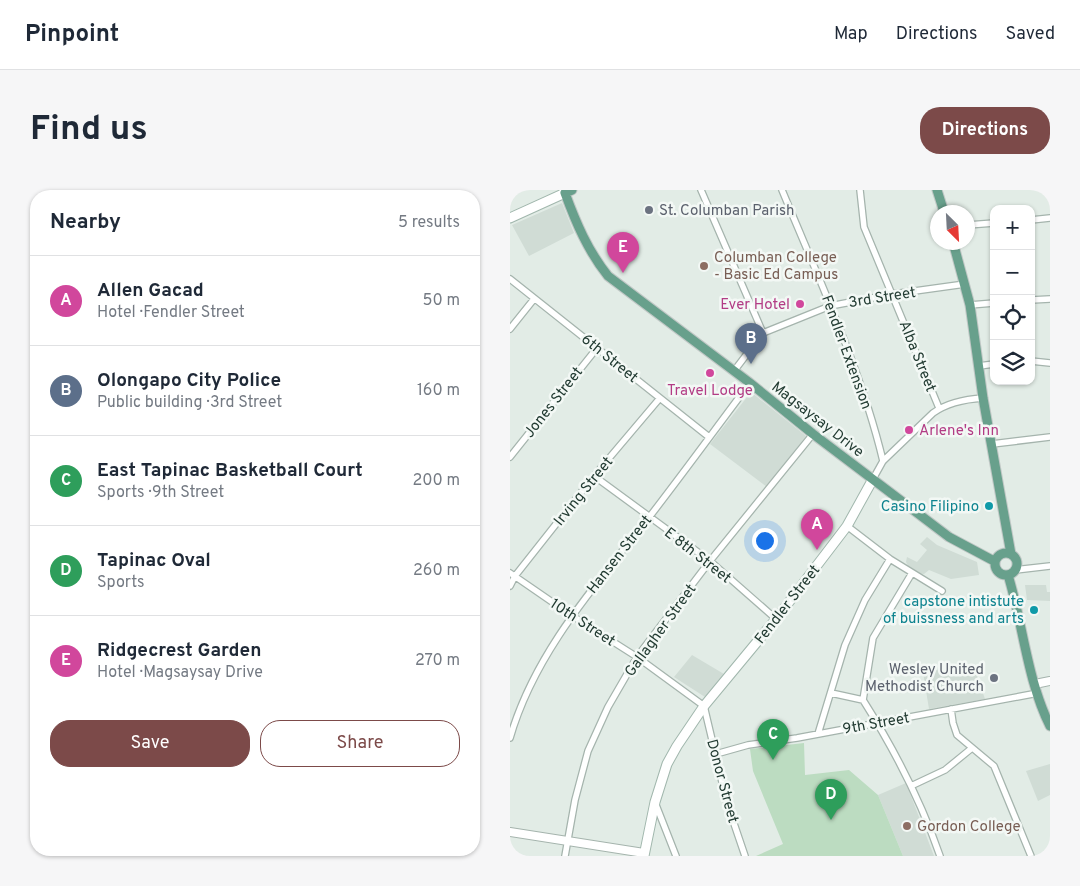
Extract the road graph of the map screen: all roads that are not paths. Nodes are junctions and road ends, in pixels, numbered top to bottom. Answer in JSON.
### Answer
{"nodes":[{"id":1,"x":701,"y":190,"type":"edge"},
{"id":2,"x":782,"y":190,"type":"edge"},
{"id":3,"x":860,"y":190,"type":"edge"},
{"id":4,"x":937,"y":190,"type":"edge"},
{"id":5,"x":567,"y":191,"type":"edge"},
{"id":6,"x":942,"y":205,"type":"edge"},
{"id":7,"x":510,"y":218,"type":"edge"},
{"id":8,"x":1050,"y":218,"type":"edge"},
{"id":9,"x":1035,"y":220,"type":"edge"},
{"id":10,"x":990,"y":223,"type":"edge"},
{"id":11,"x":975,"y":224,"type":"edge"},
{"id":12,"x":955,"y":250,"type":"edge"},
{"id":13,"x":510,"y":279,"type":"edge"},
{"id":14,"x":965,"y":284,"type":"junction"},
{"id":15,"x":893,"y":294,"type":"junction"},
{"id":16,"x":534,"y":299,"type":"junction"},
{"id":17,"x":1050,"y":299,"type":"edge"},
{"id":18,"x":1035,"y":300,"type":"edge"},
{"id":19,"x":990,"y":303,"type":"edge"},
{"id":20,"x":970,"y":305,"type":"junction"},
{"id":21,"x":830,"y":306,"type":"junction"},
{"id":22,"x":510,"y":330,"type":"edge"},
{"id":23,"x":763,"y":333,"type":"junction"},
{"id":24,"x":596,"y":348,"type":"junction"},
{"id":25,"x":1035,"y":361,"type":"edge"},
{"id":26,"x":1050,"y":363,"type":"edge"},
{"id":27,"x":990,"y":365,"type":"edge"},
{"id":28,"x":979,"y":366,"type":"junction"},
{"id":29,"x":734,"y":371,"type":"junction"},
{"id":30,"x":750,"y":383,"type":"junction"},
{"id":31,"x":660,"y":398,"type":"junction"},
{"id":32,"x":984,"y":398,"type":"junction"},
{"id":33,"x":939,"y":408,"type":"junction"},
{"id":34,"x":813,"y":434,"type":"junction"},
{"id":35,"x":709,"y":437,"type":"junction"},
{"id":36,"x":1050,"y":437,"type":"edge"},
{"id":37,"x":992,"y":444,"type":"junction"},
{"id":38,"x":510,"y":457,"type":"edge"},
{"id":39,"x":883,"y":461,"type":"junction"},
{"id":40,"x":594,"y":476,"type":"junction"},
{"id":41,"x":873,"y":479,"type":"junction"},
{"id":42,"x":648,"y":517,"type":"junction"},
{"id":43,"x":847,"y":526,"type":"junction"},
{"id":44,"x":1011,"y":554,"type":"junction"},
{"id":45,"x":890,"y":559,"type":"junction"},
{"id":46,"x":710,"y":561,"type":"junction"},
{"id":47,"x":994,"y":561,"type":"junction"},
{"id":48,"x":1050,"y":566,"type":"edge"},
{"id":49,"x":912,"y":573,"type":"junction"},
{"id":50,"x":1012,"y":573,"type":"junction"},
{"id":51,"x":513,"y":574,"type":"edge"},
{"id":52,"x":510,"y":586,"type":"edge"},
{"id":53,"x":942,"y":590,"type":"dead end"},
{"id":54,"x":571,"y":615,"type":"junction"},
{"id":55,"x":776,"y":619,"type":"junction"},
{"id":56,"x":636,"y":656,"type":"junction"},
{"id":57,"x":1050,"y":681,"type":"edge"},
{"id":58,"x":1036,"y":689,"type":"junction"},
{"id":59,"x":831,"y":693,"type":"junction"},
{"id":60,"x":863,"y":700,"type":"junction"},
{"id":61,"x":704,"y":706,"type":"junction"},
{"id":62,"x":951,"y":710,"type":"junction"},
{"id":63,"x":877,"y":723,"type":"junction"},
{"id":64,"x":1050,"y":726,"type":"edge"},
{"id":65,"x":818,"y":734,"type":"junction"},
{"id":66,"x":510,"y":738,"type":"edge"},
{"id":67,"x":972,"y":748,"type":"junction"},
{"id":68,"x":716,"y":754,"type":"junction"},
{"id":69,"x":911,"y":786,"type":"junction"},
{"id":70,"x":655,"y":802,"type":"junction"},
{"id":71,"x":510,"y":832,"type":"edge"},
{"id":72,"x":567,"y":840,"type":"junction"},
{"id":73,"x":644,"y":855,"type":"edge"},
{"id":74,"x":565,"y":856,"type":"edge"},
{"id":75,"x":676,"y":856,"type":"edge"},
{"id":76,"x":745,"y":856,"type":"edge"},
{"id":77,"x":940,"y":856,"type":"edge"},
{"id":78,"x":1031,"y":856,"type":"edge"}],
"edges":[{"from":1,"to":23,"type":"street"},
{"from":2,"to":21,"type":"street","name":"Fendler Extension"},
{"from":3,"to":15,"type":"street","name":"Alba Street"},
{"from":4,"to":6,"type":"main road"},
{"from":5,"to":7,"type":"main road"},
{"from":5,"to":29,"type":"main road","name":"Magsaysay Drive"},
{"from":8,"to":9,"type":"street"},
{"from":10,"to":11,"type":"street"},
{"from":12,"to":14,"type":"main road"},
{"from":13,"to":16,"type":"street","name":"6th Street"},
{"from":14,"to":15,"type":"street","name":"3rd Street"},
{"from":14,"to":20,"type":"main road"},
{"from":15,"to":21,"type":"street","name":"3rd Street"},
{"from":15,"to":33,"type":"street","name":"Alba Street"},
{"from":16,"to":22,"type":"street"},
{"from":16,"to":24,"type":"street","name":"6th Street"},
{"from":17,"to":18,"type":"street"},
{"from":19,"to":20,"type":"street"},
{"from":20,"to":28,"type":"main road"},
{"from":21,"to":23,"type":"street","name":"3rd Street"},
{"from":21,"to":39,"type":"street","name":"Fendler Extension"},
{"from":23,"to":29,"type":"street"},
{"from":24,"to":31,"type":"street","name":"6th Street"},
{"from":24,"to":38,"type":"street","name":"Jones Street"},
{"from":25,"to":26,"type":"street"},
{"from":27,"to":28,"type":"street"},
{"from":28,"to":32,"type":"main road"},
{"from":29,"to":30,"type":"main road","name":"Magsaysay Drive"},
{"from":30,"to":34,"type":"main road","name":"Magsaysay Drive"},
{"from":30,"to":35,"type":"street","name":"Hansen Street"},
{"from":31,"to":35,"type":"street","name":"6th Street"},
{"from":31,"to":40,"type":"street","name":"Irving Street"},
{"from":32,"to":33,"type":"street","name":"Fendler Street"},
{"from":32,"to":37,"type":"main road"},
{"from":33,"to":39,"type":"street","name":"Fendler Street"},
{"from":34,"to":41,"type":"main road","name":"Magsaysay Drive"},
{"from":34,"to":46,"type":"street","name":"Gallagher Street"},
{"from":35,"to":42,"type":"street","name":"Hansen Street"},
{"from":36,"to":37,"type":"street"},
{"from":37,"to":44,"type":"main road"},
{"from":39,"to":41,"type":"street","name":"Fendler Street"},
{"from":40,"to":42,"type":"street","name":"E 8th Street"},
{"from":40,"to":51,"type":"street","name":"Irving Street"},
{"from":41,"to":43,"type":"main road","name":"Fendler Street"},
{"from":41,"to":47,"type":"main road","name":"Magsaysay Drive"},
{"from":42,"to":46,"type":"street","name":"E 8th Street"},
{"from":42,"to":54,"type":"street","name":"Hansen Street"},
{"from":43,"to":45,"type":"street"},
{"from":43,"to":55,"type":"main road","name":"Fendler Street"},
{"from":44,"to":47,"type":"main road"},
{"from":44,"to":50,"type":"main road"},
{"from":45,"to":49,"type":"street"},
{"from":45,"to":59,"type":"street"},
{"from":46,"to":55,"type":"street","name":"E 8th Street"},
{"from":46,"to":56,"type":"street","name":"Gallagher Street"},
{"from":47,"to":50,"type":"main road"},
{"from":48,"to":50,"type":"street"},
{"from":49,"to":53,"type":"street"},
{"from":49,"to":60,"type":"street"},
{"from":50,"to":58,"type":"main road"},
{"from":51,"to":52,"type":"street","name":"Irving Street"},
{"from":51,"to":54,"type":"street","name":"10th Street"},
{"from":54,"to":56,"type":"street","name":"10th Street"},
{"from":54,"to":66,"type":"street","name":"Hansen Street"},
{"from":55,"to":61,"type":"main road","name":"Fendler Street"},
{"from":56,"to":61,"type":"street","name":"10th Street"},
{"from":56,"to":72,"type":"street","name":"Gallagher Street"},
{"from":57,"to":58,"type":"street","name":"9th Street"},
{"from":58,"to":62,"type":"street","name":"9th Street"},
{"from":58,"to":64,"type":"main road"},
{"from":59,"to":60,"type":"street"},
{"from":59,"to":65,"type":"street"},
{"from":60,"to":63,"type":"street"},
{"from":61,"to":68,"type":"street","name":"Donor Street"},
{"from":61,"to":70,"type":"main road","name":"Fendler Street"},
{"from":62,"to":63,"type":"street","name":"9th Street"},
{"from":62,"to":67,"type":"street"},
{"from":63,"to":65,"type":"street","name":"9th Street"},
{"from":63,"to":69,"type":"street"},
{"from":65,"to":68,"type":"street","name":"9th Street"},
{"from":67,"to":69,"type":"street"},
{"from":67,"to":78,"type":"street"},
{"from":68,"to":76,"type":"street","name":"Donor Street"},
{"from":69,"to":77,"type":"street"},
{"from":70,"to":73,"type":"main road","name":"Fendler Street"},
{"from":70,"to":75,"type":"street"},
{"from":71,"to":72,"type":"street"},
{"from":72,"to":73,"type":"street"},
{"from":72,"to":74,"type":"street","name":"Gallagher Street"}]}
